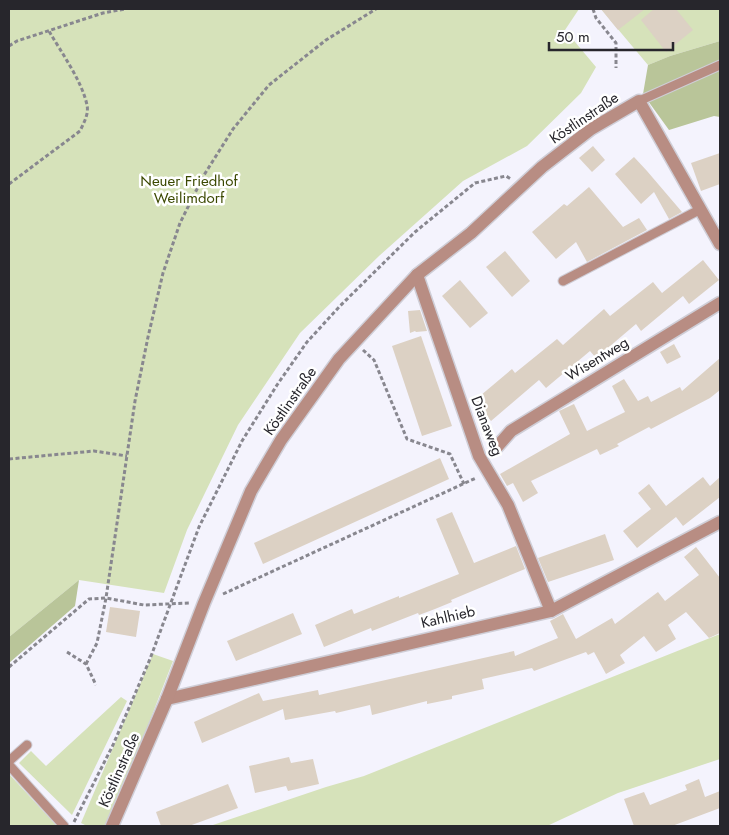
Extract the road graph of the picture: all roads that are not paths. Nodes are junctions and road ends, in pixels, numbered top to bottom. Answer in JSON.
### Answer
{"nodes":[{"id":1,"x":720,"y":65,"type":"edge"},
{"id":2,"x":639,"y":101,"type":"junction"},
{"id":3,"x":701,"y":209,"type":"junction"},
{"id":4,"x":720,"y":244,"type":"edge"},
{"id":5,"x":417,"y":275,"type":"junction"},
{"id":6,"x":563,"y":281,"type":"dead end"},
{"id":7,"x":720,"y":304,"type":"edge"},
{"id":8,"x":496,"y":448,"type":"dead end"},
{"id":9,"x":720,"y":522,"type":"edge"},
{"id":10,"x":551,"y":610,"type":"junction"},
{"id":11,"x":167,"y":699,"type":"junction"},
{"id":12,"x":26,"y":745,"type":"dead end"},
{"id":13,"x":9,"y":763,"type":"edge"},
{"id":14,"x":64,"y":826,"type":"edge"},
{"id":15,"x":112,"y":826,"type":"edge"}],
"edges":[{"from":1,"to":2,"type":"lane"},
{"from":2,"to":3,"type":"street"},
{"from":2,"to":5,"type":"street","name":"Köstlinstraße"},
{"from":3,"to":4,"type":"street"},
{"from":3,"to":6,"type":"lane"},
{"from":5,"to":10,"type":"street","name":"Dianaweg"},
{"from":5,"to":11,"type":"street","name":"Köstlinstraße"},
{"from":7,"to":8,"type":"street","name":"Wisentweg"},
{"from":9,"to":10,"type":"street","name":"Kahlhieb"},
{"from":10,"to":11,"type":"street","name":"Kahlhieb"},
{"from":11,"to":15,"type":"street","name":"Köstlinstraße"},
{"from":12,"to":13,"type":"lane"},
{"from":13,"to":14,"type":"lane"}]}
